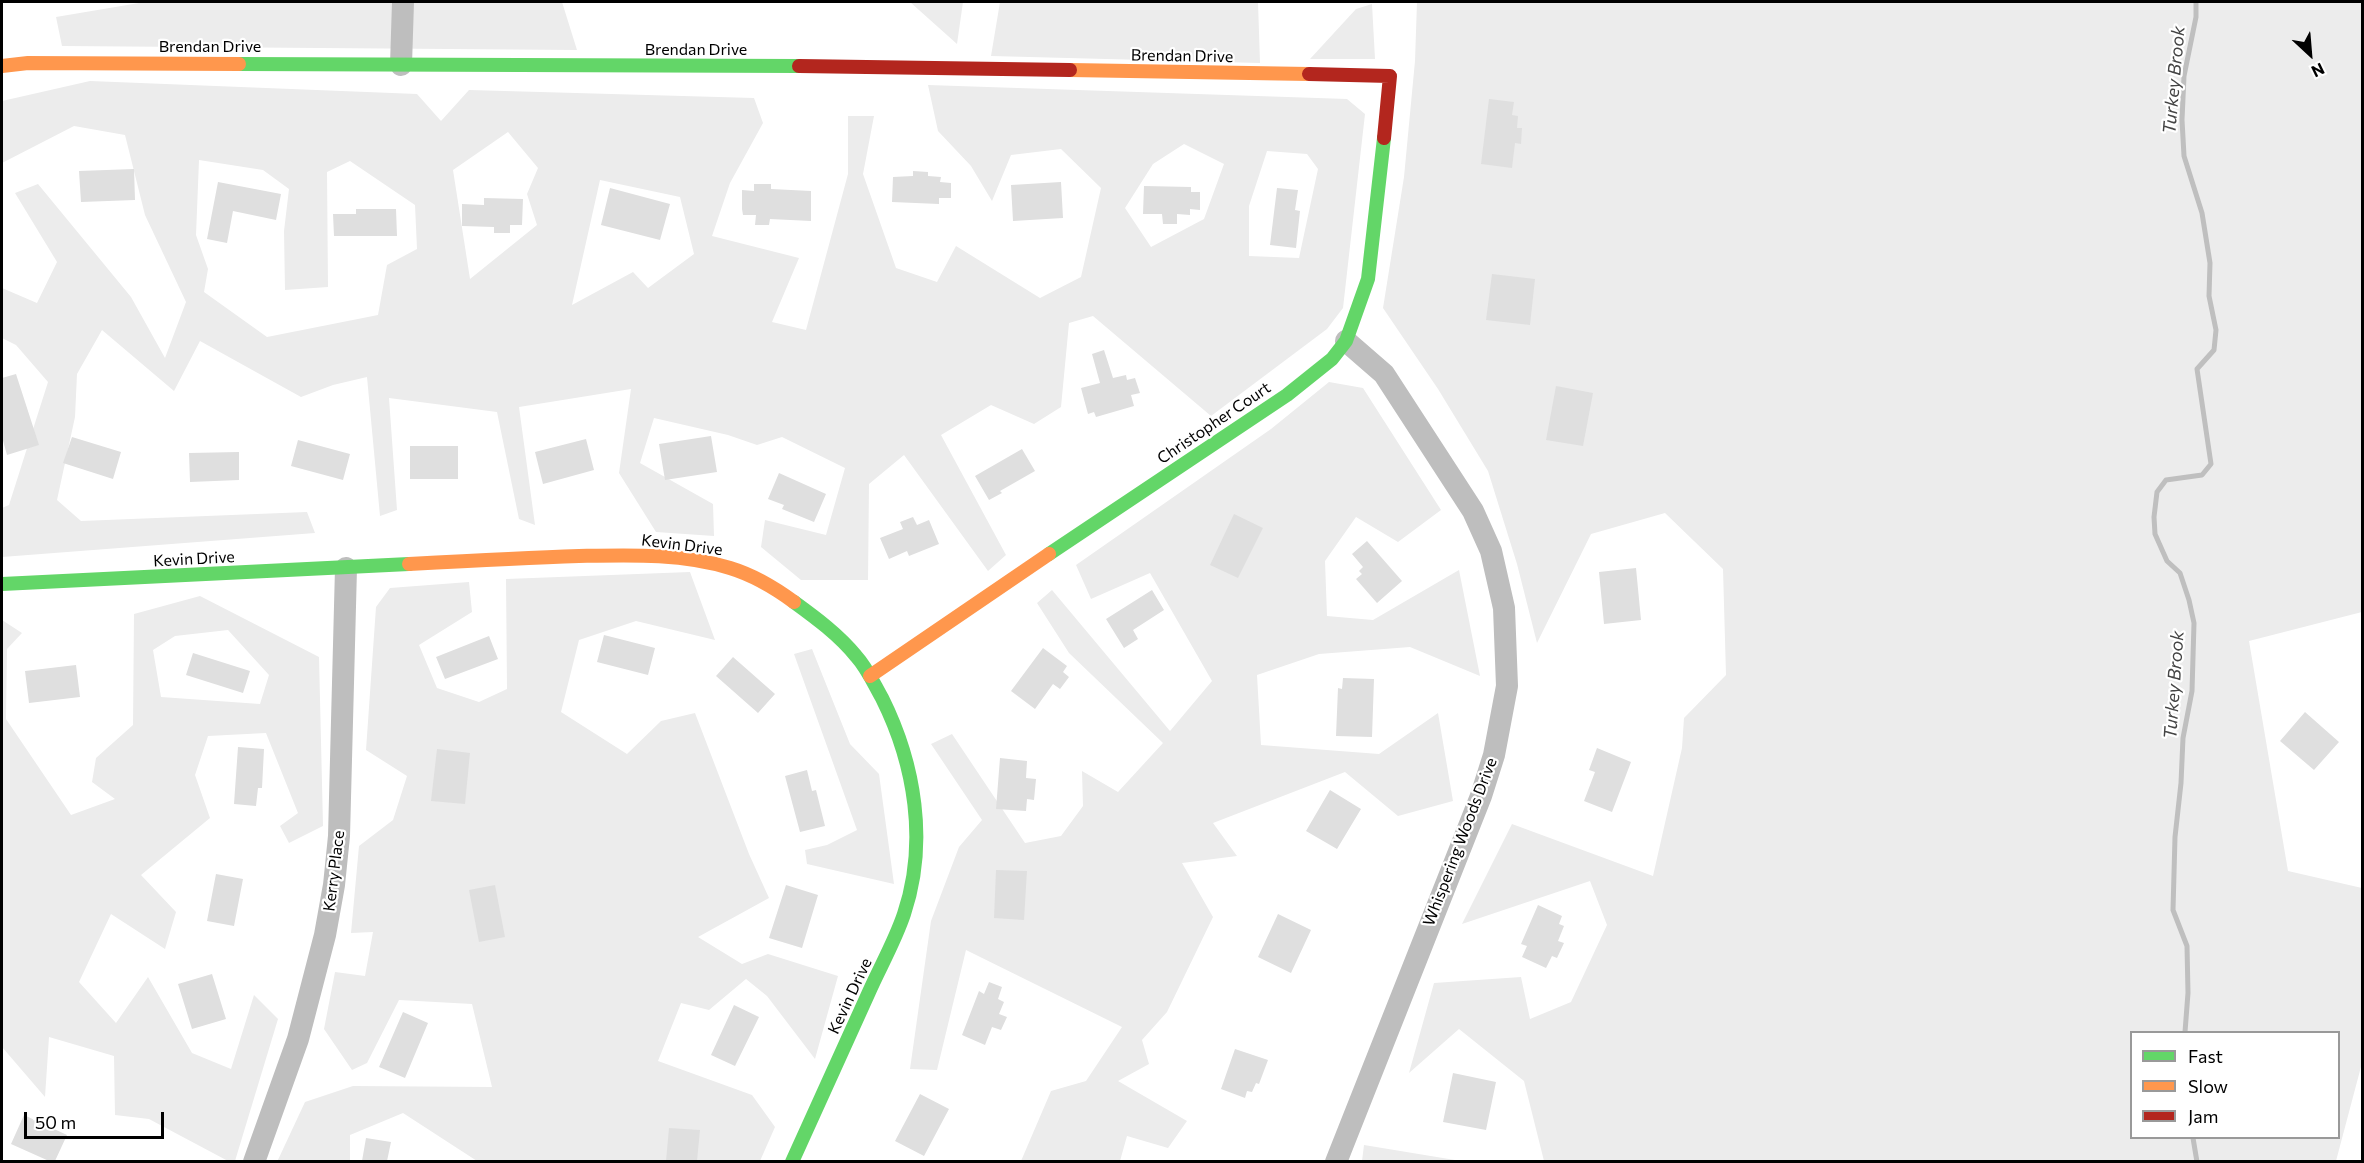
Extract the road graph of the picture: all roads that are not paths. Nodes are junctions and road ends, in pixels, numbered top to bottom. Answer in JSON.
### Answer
{"nodes":[{"id":1,"x":403,"y":2,"type":"edge"},
{"id":2,"x":401,"y":65,"type":"junction"},
{"id":3,"x":2,"y":66,"type":"edge"},
{"id":4,"x":1389,"y":76,"type":"joint"},
{"id":5,"x":1346,"y":341,"type":"junction"},
{"id":6,"x":346,"y":568,"type":"junction"},
{"id":7,"x":2,"y":584,"type":"edge"},
{"id":8,"x":870,"y":676,"type":"junction"},
{"id":9,"x":254,"y":1161,"type":"edge"},
{"id":10,"x":792,"y":1161,"type":"edge"},
{"id":11,"x":1336,"y":1161,"type":"edge"}],
"edges":[{"from":1,"to":2,"type":"street"},
{"from":2,"to":3,"type":"street","name":"Brendan Drive"},
{"from":2,"to":4,"type":"street","name":"Brendan Drive"},
{"from":4,"to":5,"type":"street","name":"Christopher Court"},
{"from":5,"to":8,"type":"street","name":"Christopher Court"},
{"from":5,"to":11,"type":"street","name":"Whispering Woods Drive"},
{"from":6,"to":7,"type":"street","name":"Kevin Drive"},
{"from":6,"to":8,"type":"street","name":"Kevin Drive"},
{"from":6,"to":9,"type":"street","name":"Kerry Place"},
{"from":8,"to":10,"type":"street","name":"Kevin Drive"}]}
